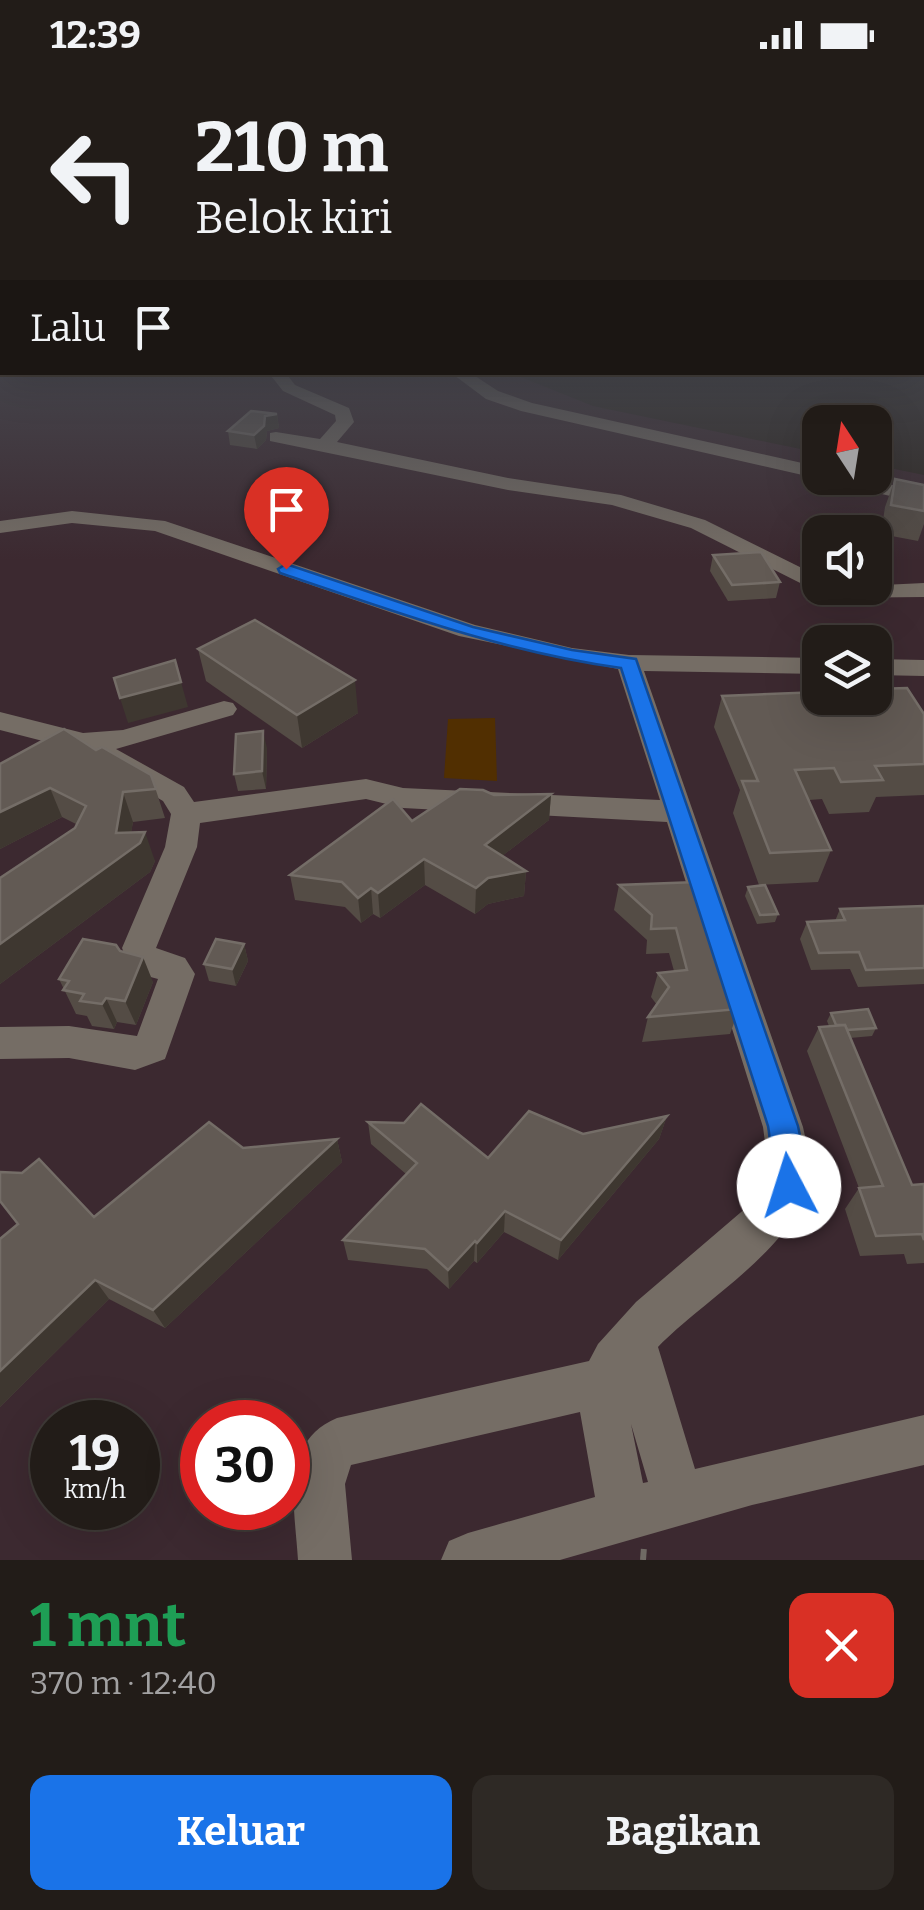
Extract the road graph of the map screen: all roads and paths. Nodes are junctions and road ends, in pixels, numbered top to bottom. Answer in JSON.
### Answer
{"nodes":[{"id":1,"x":346,"y":422,"type":"edge"},
{"id":2,"x":591,"y":422,"type":"edge"},
{"id":3,"x":276,"y":437,"type":"dead end"},
{"id":4,"x":325,"y":445,"type":"junction"},
{"id":5,"x":802,"y":470,"type":"edge"},
{"id":6,"x":892,"y":491,"type":"edge"},
{"id":7,"x":924,"y":498,"type":"edge"},
{"id":8,"x":0,"y":526,"type":"edge"},
{"id":9,"x":924,"y":590,"type":"edge"},
{"id":10,"x":629,"y":663,"type":"junction"},
{"id":11,"x":802,"y":666,"type":"edge"},
{"id":12,"x":892,"y":667,"type":"edge"},
{"id":13,"x":924,"y":668,"type":"edge"},
{"id":14,"x":224,"y":709,"type":"dead end"},
{"id":15,"x":0,"y":720,"type":"edge"},
{"id":16,"x":83,"y":742,"type":"junction"},
{"id":17,"x":682,"y":812,"type":"junction"},
{"id":18,"x":186,"y":814,"type":"junction"},
{"id":19,"x":0,"y":1043,"type":"edge"},
{"id":20,"x":626,"y":1362,"type":"junction"},
{"id":21,"x":924,"y":1440,"type":"edge"},
{"id":22,"x":679,"y":1498,"type":"junction"},
{"id":23,"x":624,"y":1516,"type":"junction"},
{"id":24,"x":325,"y":1560,"type":"edge"},
{"id":25,"x":468,"y":1560,"type":"edge"}],
"edges":[{"from":1,"to":4,"type":"street"},
{"from":2,"to":5,"type":"street"},
{"from":3,"to":4,"type":"street"},
{"from":4,"to":9,"type":"street"},
{"from":6,"to":7,"type":"street"},
{"from":8,"to":10,"type":"street"},
{"from":10,"to":11,"type":"street"},
{"from":10,"to":17,"type":"street"},
{"from":12,"to":13,"type":"street"},
{"from":14,"to":16,"type":"street"},
{"from":15,"to":16,"type":"street"},
{"from":16,"to":18,"type":"street"},
{"from":17,"to":18,"type":"street"},
{"from":17,"to":20,"type":"street"},
{"from":18,"to":19,"type":"street"},
{"from":20,"to":22,"type":"street"},
{"from":20,"to":23,"type":"street"},
{"from":20,"to":24,"type":"street"},
{"from":21,"to":22,"type":"street"},
{"from":22,"to":23,"type":"street"},
{"from":23,"to":25,"type":"street"}]}
